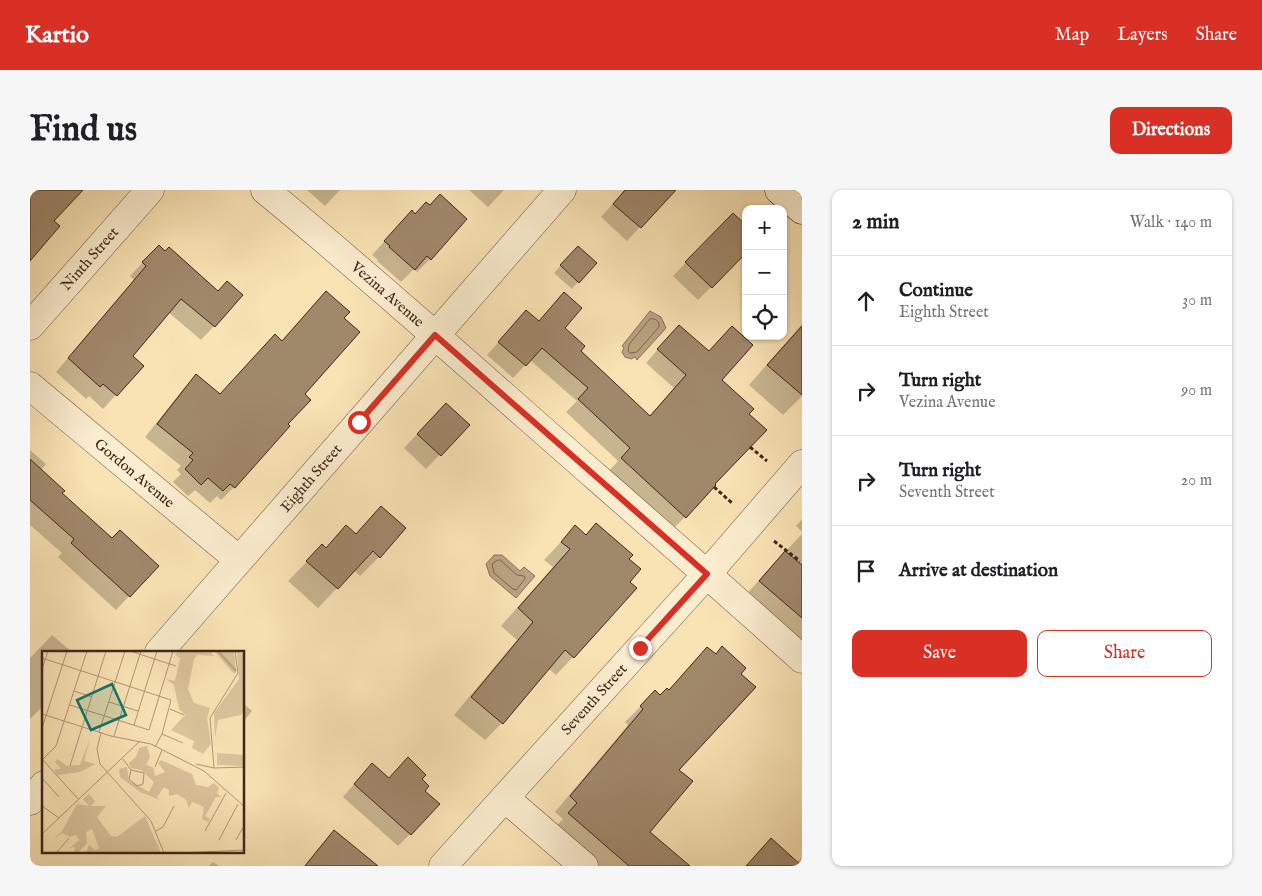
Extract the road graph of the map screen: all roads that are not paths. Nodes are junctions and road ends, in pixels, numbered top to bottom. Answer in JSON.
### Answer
{"nodes":[{"id":1,"x":150,"y":190,"type":"edge"},
{"id":2,"x":265,"y":190,"type":"edge"},
{"id":3,"x":562,"y":190,"type":"edge"},
{"id":4,"x":779,"y":190,"type":"edge"},
{"id":5,"x":802,"y":210,"type":"edge"},
{"id":6,"x":30,"y":326,"type":"edge"},
{"id":7,"x":435,"y":335,"type":"junction"},
{"id":8,"x":30,"y":386,"type":"edge"},
{"id":9,"x":802,"y":464,"type":"edge"},
{"id":10,"x":239,"y":560,"type":"junction"},
{"id":11,"x":707,"y":574,"type":"junction"},
{"id":12,"x":160,"y":651,"type":"edge"},
{"id":13,"x":802,"y":659,"type":"edge"},
{"id":14,"x":42,"y":787,"type":"edge"},
{"id":15,"x":505,"y":798,"type":"junction"},
{"id":16,"x":30,"y":801,"type":"edge"},
{"id":17,"x":444,"y":866,"type":"edge"},
{"id":18,"x":584,"y":866,"type":"edge"}],
"edges":[{"from":1,"to":6,"type":"street","name":"Ninth Street"},
{"from":2,"to":7,"type":"street","name":"Vezina Avenue"},
{"from":3,"to":7,"type":"street","name":"Eighth Street"},
{"from":4,"to":5,"type":"street"},
{"from":7,"to":10,"type":"street","name":"Eighth Street"},
{"from":7,"to":11,"type":"street","name":"Vezina Avenue"},
{"from":8,"to":10,"type":"street","name":"Gordon Avenue"},
{"from":9,"to":11,"type":"street","name":"Seventh Street"},
{"from":10,"to":12,"type":"street","name":"Eighth Street"},
{"from":11,"to":13,"type":"street","name":"Vezina Avenue"},
{"from":11,"to":15,"type":"street","name":"Seventh Street"},
{"from":14,"to":16,"type":"street"},
{"from":15,"to":17,"type":"street","name":"Seventh Street"},
{"from":15,"to":18,"type":"street"}]}
